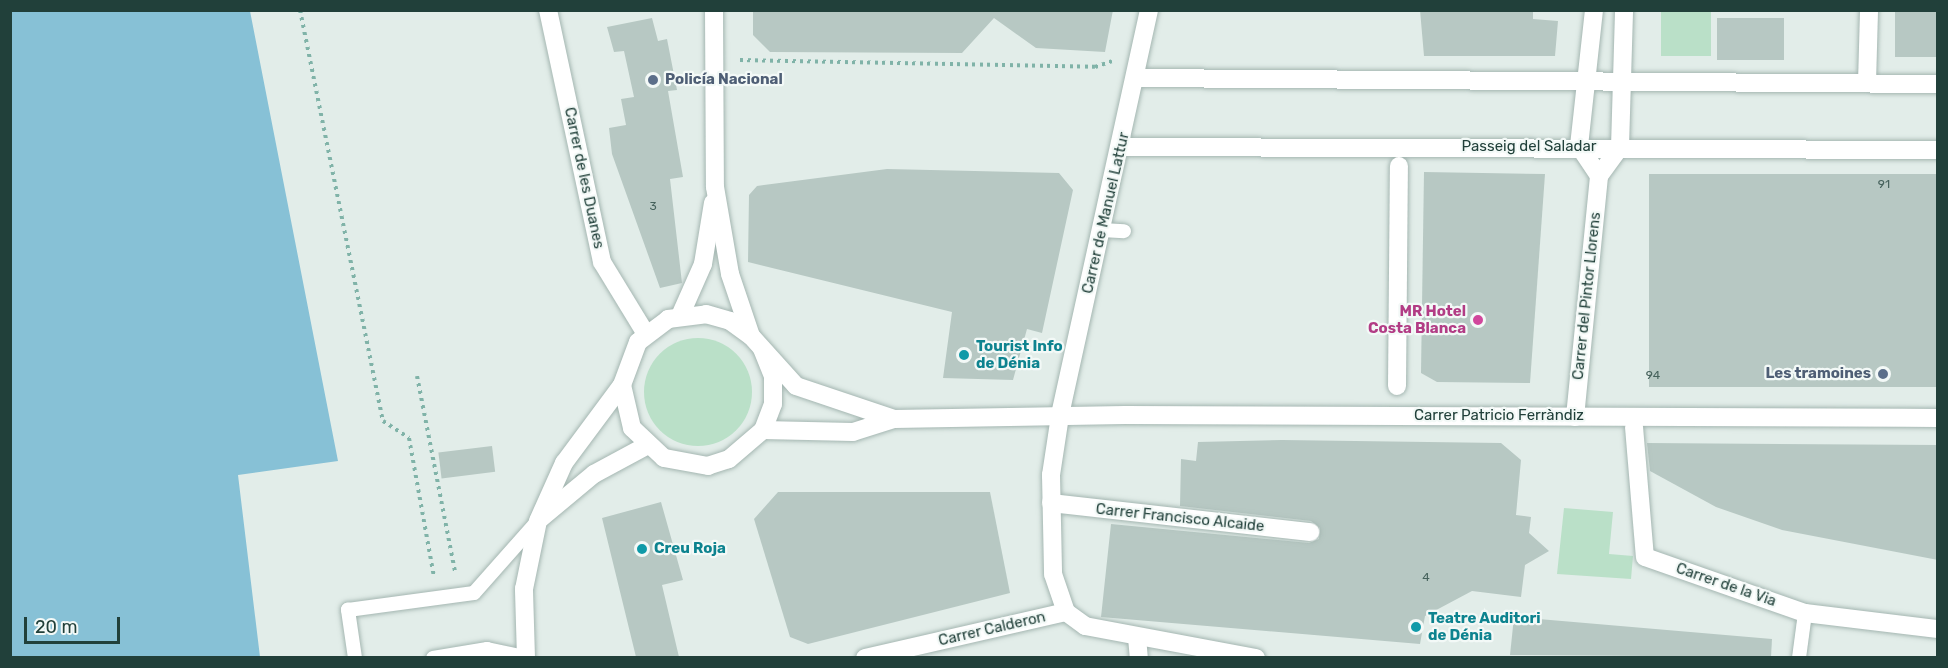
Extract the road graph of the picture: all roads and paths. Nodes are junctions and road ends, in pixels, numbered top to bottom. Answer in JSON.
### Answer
{"nodes":[{"id":1,"x":300,"y":10,"type":"edge"},
{"id":2,"x":548,"y":10,"type":"edge"},
{"id":3,"x":714,"y":10,"type":"edge"},
{"id":4,"x":1149,"y":10,"type":"edge"},
{"id":5,"x":1593,"y":10,"type":"edge"},
{"id":6,"x":1624,"y":10,"type":"edge"},
{"id":7,"x":1869,"y":10,"type":"edge"},
{"id":8,"x":714,"y":60,"type":"junction"},
{"id":9,"x":1113,"y":61,"type":"dead end"},
{"id":10,"x":1136,"y":78,"type":"junction"},
{"id":11,"x":1585,"y":83,"type":"junction"},
{"id":12,"x":1867,"y":83,"type":"junction"},
{"id":13,"x":1626,"y":84,"type":"junction"},
{"id":14,"x":1938,"y":84,"type":"edge"},
{"id":15,"x":1580,"y":146,"type":"junction"},
{"id":16,"x":1121,"y":147,"type":"junction"},
{"id":17,"x":1620,"y":147,"type":"junction"},
{"id":18,"x":1938,"y":150,"type":"edge"},
{"id":19,"x":1399,"y":166,"type":"dead end"},
{"id":20,"x":1599,"y":176,"type":"junction"},
{"id":21,"x":715,"y":187,"type":"junction"},
{"id":22,"x":1102,"y":230,"type":"junction"},
{"id":23,"x":1124,"y":231,"type":"dead end"},
{"id":24,"x":680,"y":316,"type":"junction"},
{"id":25,"x":646,"y":334,"type":"junction"},
{"id":26,"x":757,"y":343,"type":"junction"},
{"id":27,"x":417,"y":376,"type":"dead end"},
{"id":28,"x":622,"y":384,"type":"junction"},
{"id":29,"x":1397,"y":386,"type":"dead end"},
{"id":30,"x":1060,"y":416,"type":"junction"},
{"id":31,"x":1575,"y":417,"type":"junction"},
{"id":32,"x":1938,"y":418,"type":"edge"},
{"id":33,"x":894,"y":419,"type":"junction"},
{"id":34,"x":1634,"y":427,"type":"dead end"},
{"id":35,"x":762,"y":430,"type":"junction"},
{"id":36,"x":646,"y":446,"type":"junction"},
{"id":37,"x":1051,"y":503,"type":"junction"},
{"id":38,"x":538,"y":521,"type":"junction"},
{"id":39,"x":1310,"y":532,"type":"dead end"},
{"id":40,"x":460,"y":597,"type":"junction"},
{"id":41,"x":438,"y":601,"type":"junction"},
{"id":42,"x":1066,"y":612,"type":"junction"},
{"id":43,"x":1804,"y":613,"type":"junction"},
{"id":44,"x":1938,"y":629,"type":"edge"},
{"id":45,"x":1137,"y":637,"type":"junction"},
{"id":46,"x":355,"y":657,"type":"edge"},
{"id":47,"x":434,"y":657,"type":"edge"},
{"id":48,"x":526,"y":657,"type":"edge"},
{"id":49,"x":866,"y":657,"type":"edge"},
{"id":50,"x":1139,"y":657,"type":"edge"},
{"id":51,"x":1256,"y":657,"type":"edge"},
{"id":52,"x":1799,"y":657,"type":"edge"}],
"edges":[{"from":1,"to":41,"type":"path"},
{"from":2,"to":25,"type":"street","name":"Carrer de les Duanes"},
{"from":3,"to":8,"type":"street"},
{"from":4,"to":10,"type":"street","name":"Carrer de Manuel Lattur"},
{"from":5,"to":11,"type":"street"},
{"from":6,"to":13,"type":"street"},
{"from":7,"to":12,"type":"street"},
{"from":8,"to":9,"type":"path"},
{"from":8,"to":21,"type":"street"},
{"from":10,"to":11,"type":"street"},
{"from":10,"to":16,"type":"street","name":"Carrer de Manuel Lattur"},
{"from":11,"to":13,"type":"street"},
{"from":11,"to":15,"type":"street"},
{"from":12,"to":13,"type":"street"},
{"from":12,"to":14,"type":"street"},
{"from":13,"to":17,"type":"street"},
{"from":15,"to":16,"type":"street","name":"Passeig del Saladar"},
{"from":15,"to":17,"type":"street","name":"Passeig del Saladar"},
{"from":15,"to":20,"type":"street"},
{"from":16,"to":22,"type":"street","name":"Carrer de Manuel Lattur"},
{"from":17,"to":18,"type":"street","name":"Passeig del Saladar"},
{"from":17,"to":20,"type":"street"},
{"from":19,"to":29,"type":"street"},
{"from":20,"to":31,"type":"street","name":"Carrer del Pintor Llorens"},
{"from":21,"to":24,"type":"street"},
{"from":21,"to":26,"type":"street"},
{"from":22,"to":23,"type":"lane"},
{"from":22,"to":30,"type":"street","name":"Carrer de Manuel Lattur"},
{"from":24,"to":25,"type":"street"},
{"from":24,"to":26,"type":"street"},
{"from":25,"to":28,"type":"street"},
{"from":26,"to":33,"type":"street"},
{"from":26,"to":35,"type":"street"},
{"from":27,"to":40,"type":"path"},
{"from":28,"to":36,"type":"street"},
{"from":28,"to":38,"type":"street"},
{"from":30,"to":31,"type":"street","name":"Carrer Patricio Ferràndiz"},
{"from":30,"to":33,"type":"street","name":"Carrer Patricio Ferràndiz"},
{"from":30,"to":37,"type":"street","name":"Carrer de Manuel Lattur"},
{"from":31,"to":32,"type":"street","name":"Carrer Patricio Ferràndiz"},
{"from":33,"to":35,"type":"street"},
{"from":34,"to":43,"type":"street","name":"Carrer de la Via"},
{"from":35,"to":36,"type":"street"},
{"from":36,"to":38,"type":"street"},
{"from":37,"to":39,"type":"street","name":"Carrer Francisco Alcaide"},
{"from":37,"to":42,"type":"street","name":"Carrer de Manuel Lattur"},
{"from":38,"to":40,"type":"lane"},
{"from":38,"to":48,"type":"street"},
{"from":40,"to":41,"type":"lane"},
{"from":41,"to":46,"type":"lane"},
{"from":42,"to":45,"type":"street","name":"Carrer Calderon"},
{"from":42,"to":49,"type":"street","name":"Carrer Calderon"},
{"from":43,"to":44,"type":"street","name":"Carrer de la Via"},
{"from":43,"to":52,"type":"lane"},
{"from":45,"to":50,"type":"street"},
{"from":45,"to":51,"type":"street","name":"Carrer Calderon"},
{"from":47,"to":48,"type":"lane"}]}
